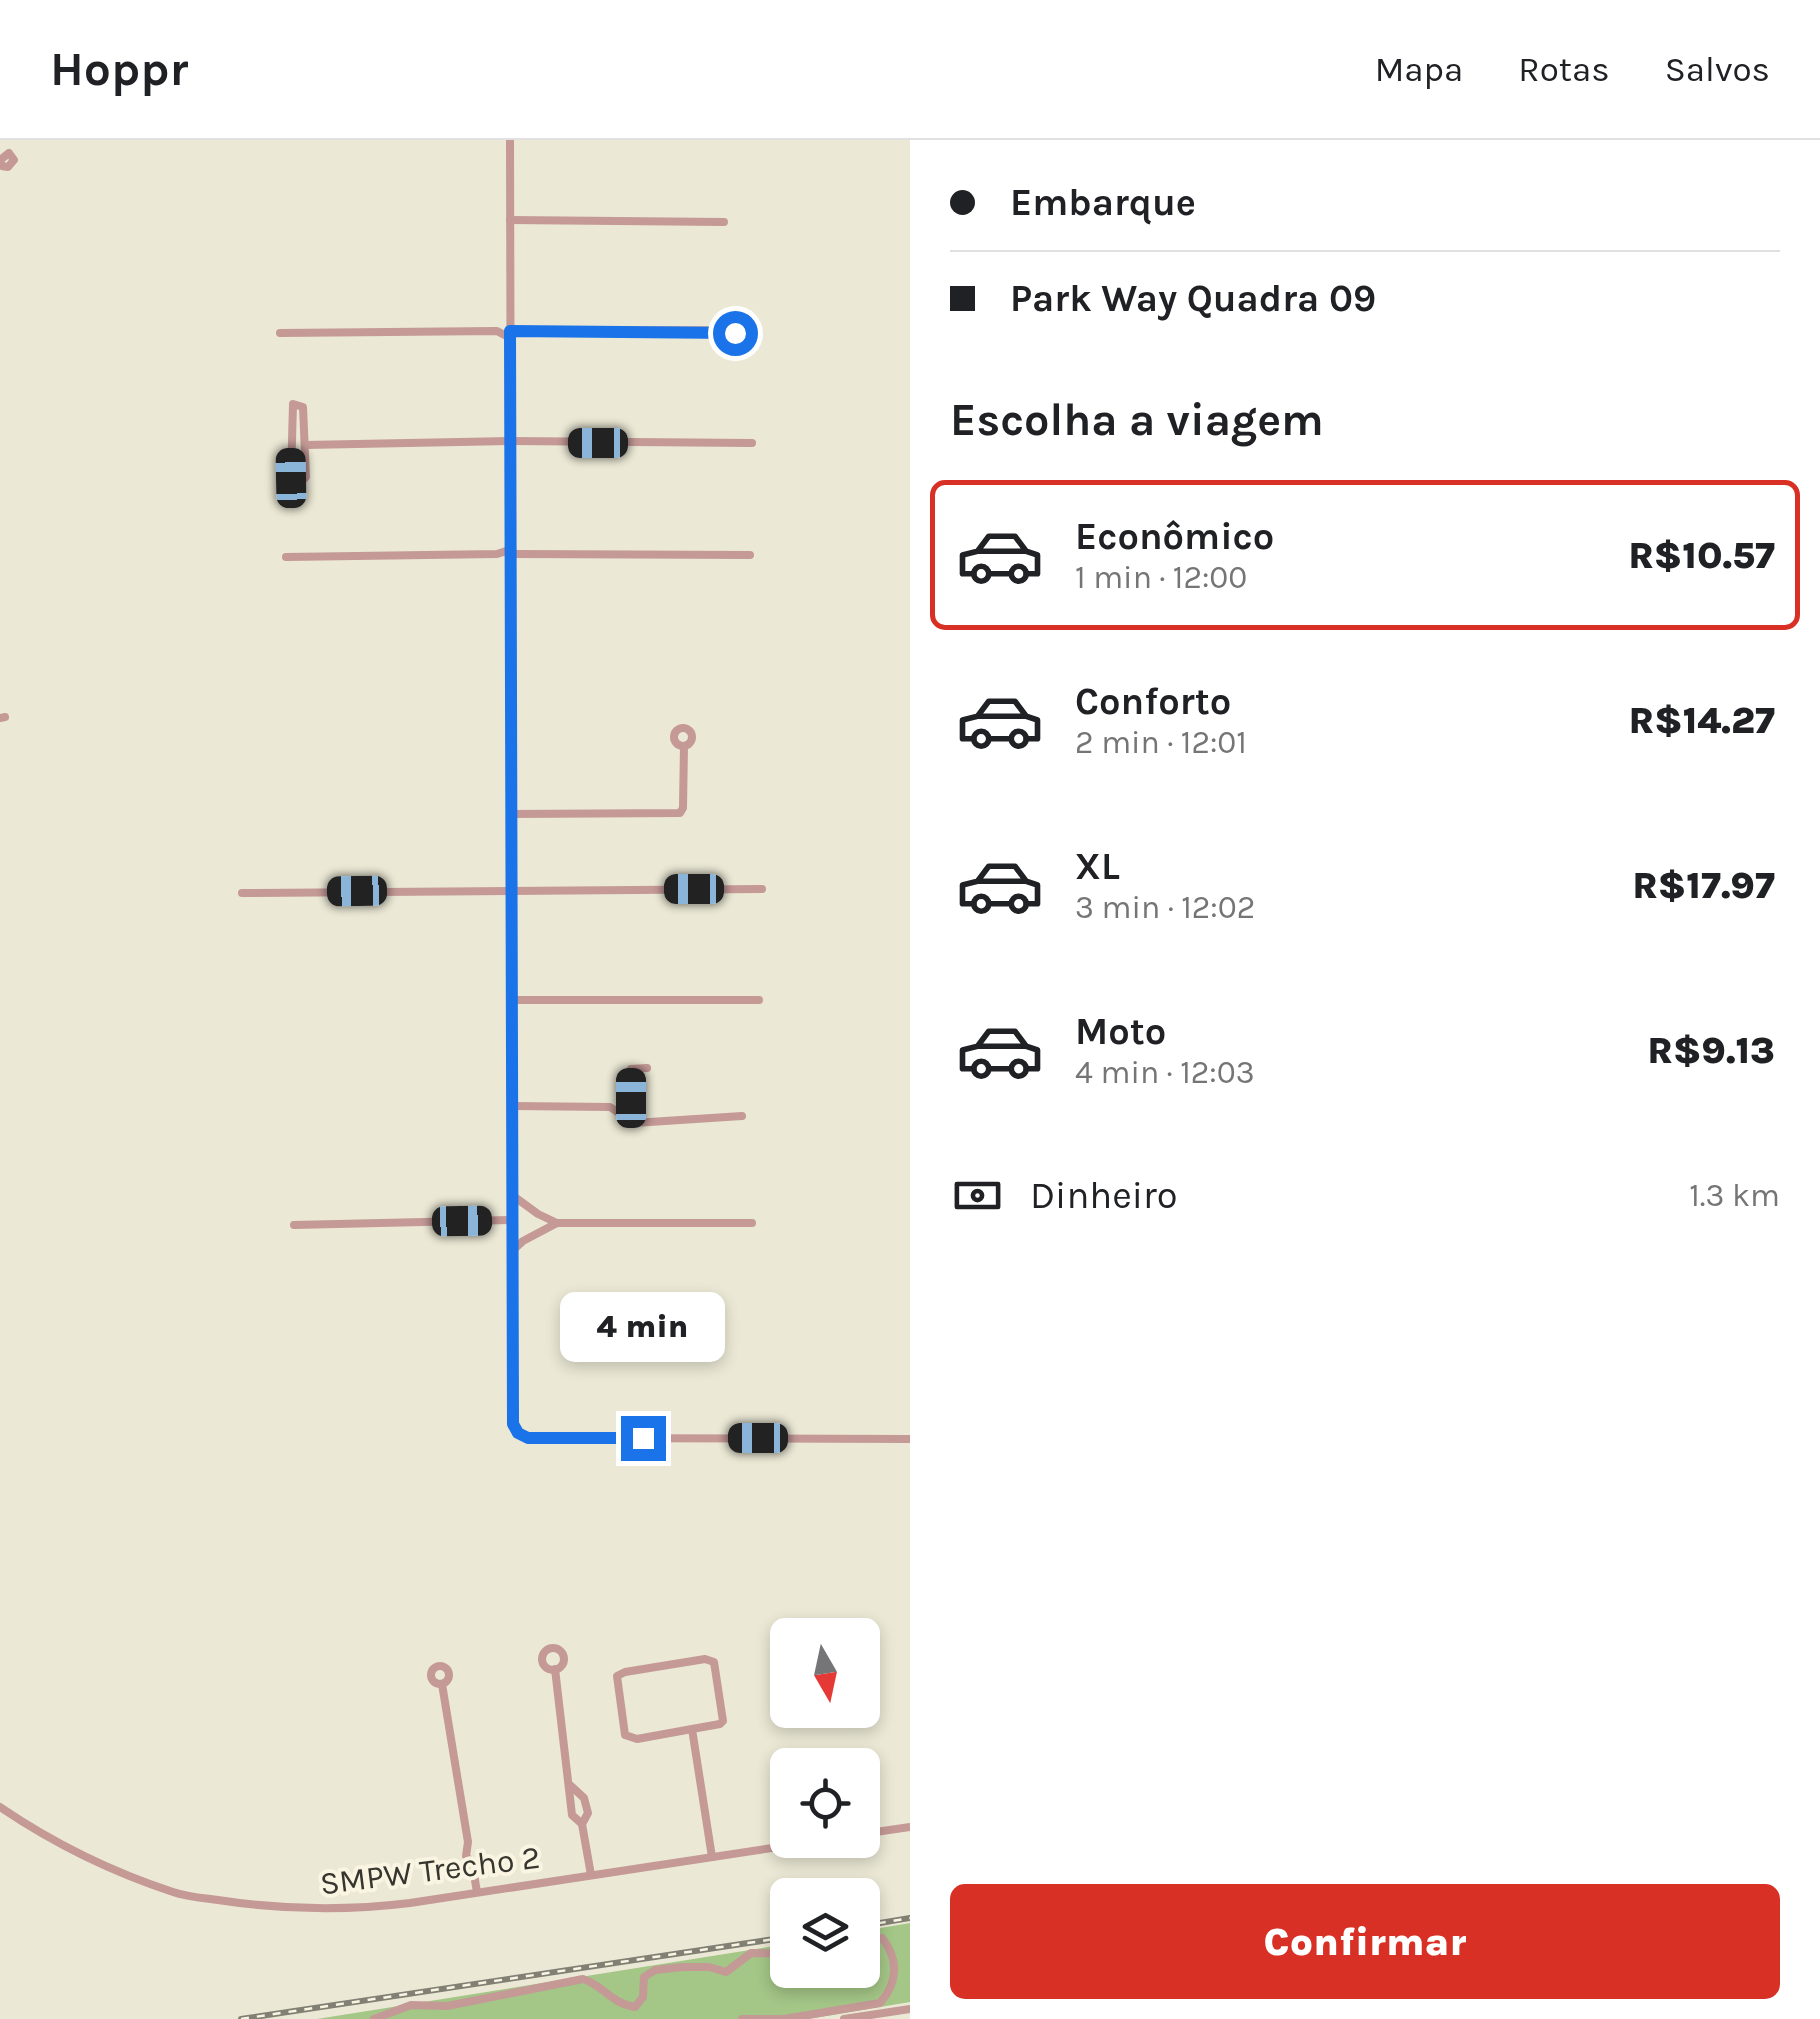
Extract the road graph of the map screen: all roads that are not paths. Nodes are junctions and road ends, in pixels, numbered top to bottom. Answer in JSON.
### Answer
{"nodes":[{"id":1,"x":510,"y":140,"type":"edge"},
{"id":2,"x":510,"y":220,"type":"junction"},
{"id":3,"x":724,"y":222,"type":"dead end"},
{"id":4,"x":510,"y":330,"type":"junction"},
{"id":5,"x":735,"y":330,"type":"dead end"},
{"id":6,"x":497,"y":331,"type":"junction"},
{"id":7,"x":280,"y":332,"type":"dead end"},
{"id":8,"x":511,"y":441,"type":"junction"},
{"id":9,"x":752,"y":443,"type":"dead end"},
{"id":10,"x":304,"y":445,"type":"junction"},
{"id":11,"x":512,"y":555,"type":"junction"},
{"id":12,"x":750,"y":556,"type":"dead end"},
{"id":13,"x":286,"y":557,"type":"dead end"},
{"id":14,"x":684,"y":746,"type":"dead end"},
{"id":15,"x":511,"y":814,"type":"junction"},
{"id":16,"x":511,"y":889,"type":"junction"},
{"id":17,"x":762,"y":889,"type":"dead end"},
{"id":18,"x":242,"y":892,"type":"dead end"},
{"id":19,"x":511,"y":1000,"type":"junction"},
{"id":20,"x":759,"y":1000,"type":"dead end"},
{"id":21,"x":648,"y":1068,"type":"dead end"},
{"id":22,"x":512,"y":1106,"type":"junction"},
{"id":23,"x":621,"y":1114,"type":"junction"},
{"id":24,"x":742,"y":1116,"type":"dead end"},
{"id":25,"x":512,"y":1194,"type":"junction"},
{"id":26,"x":538,"y":1214,"type":"junction"},
{"id":27,"x":512,"y":1220,"type":"junction"},
{"id":28,"x":556,"y":1223,"type":"junction"},
{"id":29,"x":752,"y":1223,"type":"dead end"},
{"id":30,"x":294,"y":1225,"type":"dead end"},
{"id":31,"x":538,"y":1232,"type":"junction"},
{"id":32,"x":512,"y":1251,"type":"junction"},
{"id":33,"x":910,"y":1438,"type":"edge"},
{"id":34,"x":555,"y":1669,"type":"dead end"},
{"id":35,"x":442,"y":1684,"type":"dead end"},
{"id":36,"x":692,"y":1729,"type":"junction"},
{"id":37,"x":570,"y":1786,"type":"junction"},
{"id":38,"x":0,"y":1807,"type":"edge"},
{"id":39,"x":582,"y":1824,"type":"junction"},
{"id":40,"x":910,"y":1827,"type":"edge"},
{"id":41,"x":880,"y":1831,"type":"edge"},
{"id":42,"x":770,"y":1848,"type":"edge"},
{"id":43,"x":712,"y":1857,"type":"junction"},
{"id":44,"x":591,"y":1875,"type":"junction"},
{"id":45,"x":477,"y":1892,"type":"junction"},
{"id":46,"x":880,"y":1938,"type":"edge"},
{"id":47,"x":770,"y":1954,"type":"edge"},
{"id":48,"x":910,"y":2009,"type":"edge"},
{"id":49,"x":374,"y":2019,"type":"edge"},
{"id":50,"x":742,"y":2019,"type":"edge"},
{"id":51,"x":844,"y":2019,"type":"edge"}],
"edges":[{"from":1,"to":2,"type":"street"},
{"from":2,"to":3,"type":"street"},
{"from":2,"to":4,"type":"street"},
{"from":4,"to":5,"type":"street"},
{"from":4,"to":6,"type":"street"},
{"from":4,"to":6,"type":"street"},
{"from":4,"to":8,"type":"street"},
{"from":6,"to":7,"type":"street"},
{"from":8,"to":9,"type":"street"},
{"from":8,"to":10,"type":"street"},
{"from":8,"to":11,"type":"street"},
{"from":10,"to":10,"type":"street"},
{"from":11,"to":12,"type":"street"},
{"from":11,"to":13,"type":"street"},
{"from":11,"to":15,"type":"street"},
{"from":14,"to":15,"type":"street"},
{"from":15,"to":16,"type":"street"},
{"from":16,"to":17,"type":"street"},
{"from":16,"to":18,"type":"street"},
{"from":16,"to":19,"type":"street"},
{"from":19,"to":20,"type":"street"},
{"from":19,"to":22,"type":"street"},
{"from":21,"to":23,"type":"street"},
{"from":22,"to":23,"type":"street"},
{"from":22,"to":25,"type":"street"},
{"from":23,"to":24,"type":"street"},
{"from":25,"to":26,"type":"street"},
{"from":25,"to":27,"type":"street"},
{"from":26,"to":28,"type":"street"},
{"from":26,"to":31,"type":"street"},
{"from":27,"to":30,"type":"street"},
{"from":27,"to":32,"type":"street"},
{"from":28,"to":29,"type":"street"},
{"from":28,"to":31,"type":"street"},
{"from":31,"to":32,"type":"street"},
{"from":32,"to":33,"type":"street"},
{"from":34,"to":37,"type":"street"},
{"from":35,"to":45,"type":"street"},
{"from":36,"to":36,"type":"street"},
{"from":36,"to":43,"type":"street"},
{"from":37,"to":39,"type":"street"},
{"from":37,"to":39,"type":"street"},
{"from":38,"to":45,"type":"street","name":"SMPW Trecho 2"},
{"from":39,"to":44,"type":"street"},
{"from":40,"to":41,"type":"street"},
{"from":42,"to":43,"type":"street","name":"SMPW Trecho 2"},
{"from":43,"to":44,"type":"street","name":"SMPW Trecho 2"},
{"from":44,"to":45,"type":"street","name":"SMPW Trecho 2"},
{"from":46,"to":50,"type":"street"},
{"from":47,"to":49,"type":"street"},
{"from":48,"to":51,"type":"street"}]}
